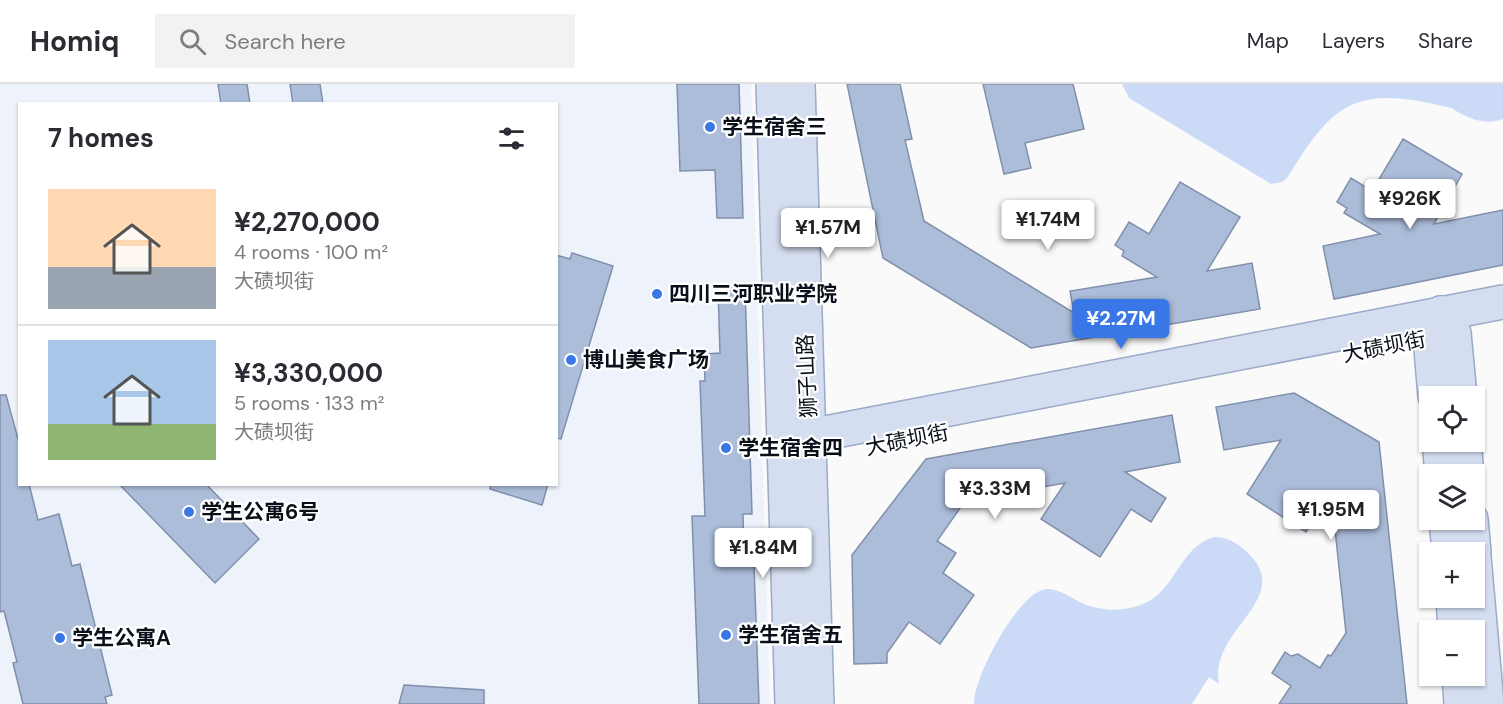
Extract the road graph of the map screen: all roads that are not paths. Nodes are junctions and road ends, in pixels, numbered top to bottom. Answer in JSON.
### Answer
{"nodes":[{"id":1,"x":773,"y":84,"type":"edge"},
{"id":2,"x":798,"y":84,"type":"edge"},
{"id":3,"x":1503,"y":302,"type":"edge"},
{"id":4,"x":1503,"y":324,"type":"edge"},
{"id":5,"x":1442,"y":328,"type":"junction"},
{"id":6,"x":1436,"y":386,"type":"edge"},
{"id":7,"x":1457,"y":386,"type":"edge"},
{"id":8,"x":802,"y":449,"type":"junction"},
{"id":9,"x":1479,"y":608,"type":"edge"},
{"id":10,"x":1460,"y":686,"type":"edge"},
{"id":11,"x":792,"y":704,"type":"edge"},
{"id":12,"x":816,"y":704,"type":"edge"},
{"id":13,"x":1461,"y":704,"type":"edge"},
{"id":14,"x":1487,"y":704,"type":"edge"}],
"edges":[{"from":1,"to":8,"type":"street","name":"狮子山路"},
{"from":2,"to":8,"type":"street","name":"狮子山路"},
{"from":3,"to":5,"type":"street","name":"大碛坝街"},
{"from":4,"to":5,"type":"street","name":"大碛坝街"},
{"from":5,"to":6,"type":"street"},
{"from":5,"to":7,"type":"street"},
{"from":5,"to":8,"type":"street","name":"大碛坝街"},
{"from":8,"to":11,"type":"street","name":"狮子山路"},
{"from":8,"to":12,"type":"street","name":"狮子山路"},
{"from":9,"to":14,"type":"street"},
{"from":10,"to":13,"type":"street"}]}
